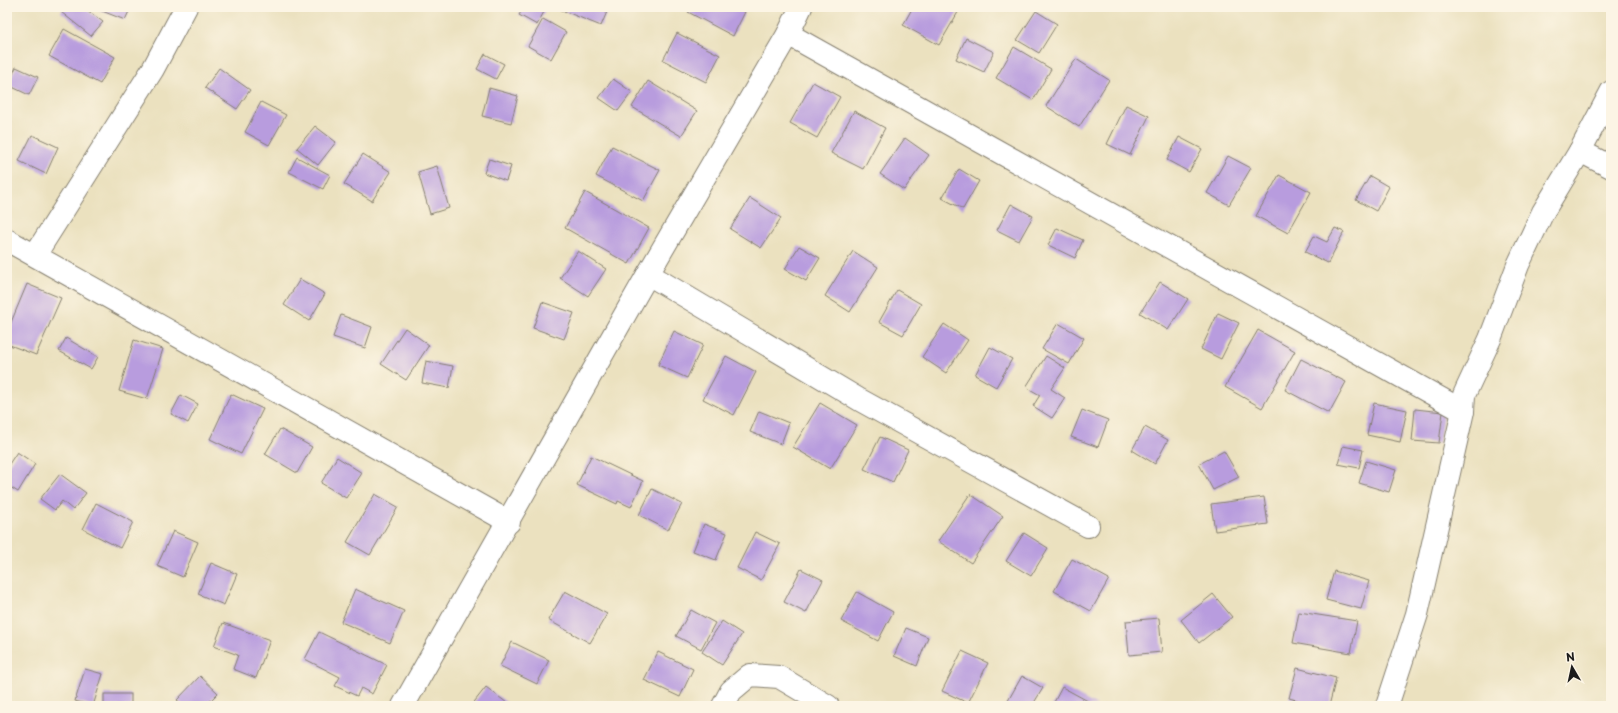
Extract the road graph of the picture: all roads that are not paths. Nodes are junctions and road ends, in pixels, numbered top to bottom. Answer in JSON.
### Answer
{"nodes":[{"id":1,"x":186,"y":7,"type":"edge"},
{"id":2,"x":801,"y":7,"type":"edge"},
{"id":3,"x":788,"y":34,"type":"junction"},
{"id":4,"x":1611,"y":92,"type":"edge"},
{"id":5,"x":1580,"y":151,"type":"junction"},
{"id":6,"x":1611,"y":167,"type":"edge"},
{"id":7,"x":7,"y":240,"type":"edge"},
{"id":8,"x":35,"y":255,"type":"junction"},
{"id":9,"x":648,"y":274,"type":"junction"},
{"id":10,"x":1463,"y":411,"type":"junction"},
{"id":11,"x":508,"y":522,"type":"junction"},
{"id":12,"x":1088,"y":526,"type":"dead end"},
{"id":13,"x":403,"y":706,"type":"edge"},
{"id":14,"x":723,"y":706,"type":"edge"},
{"id":15,"x":828,"y":706,"type":"edge"},
{"id":16,"x":1387,"y":706,"type":"edge"}],
"edges":[{"from":1,"to":8,"type":"street"},
{"from":2,"to":3,"type":"street"},
{"from":3,"to":9,"type":"street"},
{"from":3,"to":10,"type":"street"},
{"from":4,"to":5,"type":"street"},
{"from":5,"to":6,"type":"street"},
{"from":5,"to":10,"type":"street"},
{"from":7,"to":8,"type":"street"},
{"from":8,"to":11,"type":"street"},
{"from":9,"to":11,"type":"street"},
{"from":9,"to":12,"type":"street"},
{"from":10,"to":16,"type":"street"},
{"from":11,"to":13,"type":"street"},
{"from":14,"to":15,"type":"street"}]}
